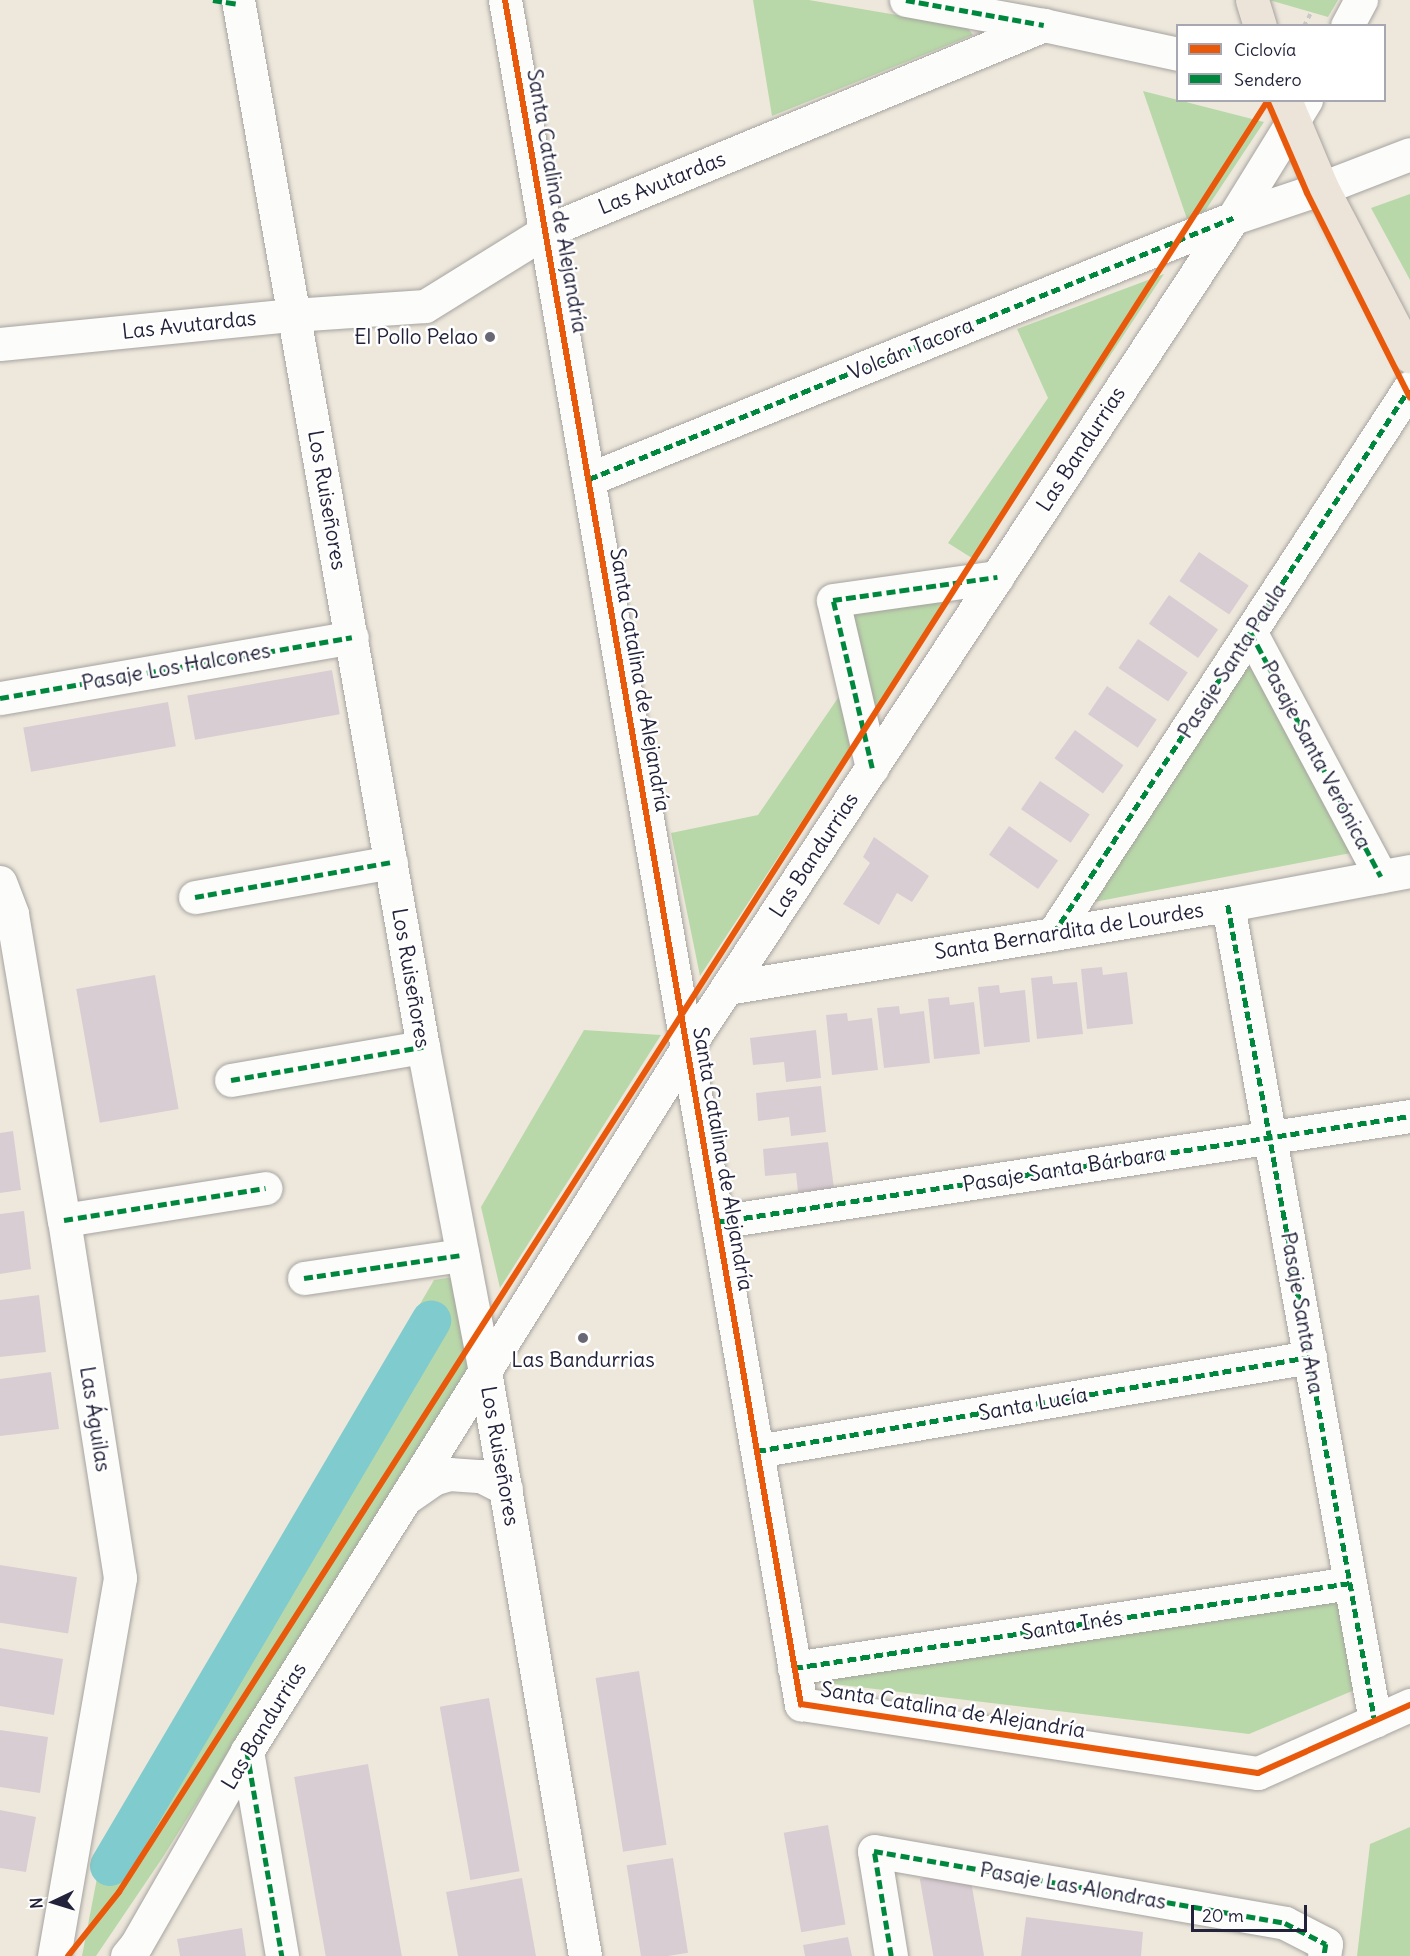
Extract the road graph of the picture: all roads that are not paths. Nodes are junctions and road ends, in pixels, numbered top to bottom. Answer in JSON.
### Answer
{"nodes":[{"id":1,"x":506,"y":0,"type":"edge"},
{"id":2,"x":906,"y":0,"type":"edge"},
{"id":3,"x":1252,"y":0,"type":"edge"},
{"id":4,"x":1360,"y":0,"type":"edge"},
{"id":5,"x":230,"y":1,"type":"edge"},
{"id":6,"x":1259,"y":24,"type":"edge"},
{"id":7,"x":1348,"y":24,"type":"edge"},
{"id":8,"x":1044,"y":25,"type":"junction"},
{"id":9,"x":1176,"y":54,"type":"edge"},
{"id":10,"x":1295,"y":108,"type":"edge"},
{"id":11,"x":1410,"y":154,"type":"edge"},
{"id":12,"x":1322,"y":188,"type":"junction"},
{"id":13,"x":1233,"y":218,"type":"junction"},
{"id":14,"x":546,"y":231,"type":"junction"},
{"id":15,"x":293,"y":315,"type":"junction"},
{"id":16,"x":0,"y":344,"type":"edge"},
{"id":17,"x":1410,"y":356,"type":"edge"},
{"id":18,"x":1410,"y":387,"type":"edge"},
{"id":19,"x":589,"y":479,"type":"junction"},
{"id":20,"x":997,"y":577,"type":"junction"},
{"id":21,"x":1251,"y":633,"type":"junction"},
{"id":22,"x":352,"y":637,"type":"junction"},
{"id":23,"x":0,"y":698,"type":"edge"},
{"id":24,"x":872,"y":768,"type":"junction"},
{"id":25,"x":391,"y":862,"type":"junction"},
{"id":26,"x":1395,"y":874,"type":"edge"},
{"id":27,"x":0,"y":882,"type":"edge"},
{"id":28,"x":195,"y":897,"type":"dead end"},
{"id":29,"x":1228,"y":904,"type":"junction"},
{"id":30,"x":1053,"y":934,"type":"junction"},
{"id":31,"x":727,"y":988,"type":"junction"},
{"id":32,"x":423,"y":1047,"type":"junction"},
{"id":33,"x":687,"y":1048,"type":"junction"},
{"id":34,"x":231,"y":1080,"type":"dead end"},
{"id":35,"x":1410,"y":1116,"type":"edge"},
{"id":36,"x":1270,"y":1138,"type":"junction"},
{"id":37,"x":266,"y":1188,"type":"dead end"},
{"id":38,"x":64,"y":1220,"type":"junction"},
{"id":39,"x":717,"y":1222,"type":"junction"},
{"id":40,"x":462,"y":1255,"type":"junction"},
{"id":41,"x":304,"y":1278,"type":"dead end"},
{"id":42,"x":1310,"y":1357,"type":"junction"},
{"id":43,"x":485,"y":1371,"type":"junction"},
{"id":44,"x":757,"y":1451,"type":"junction"},
{"id":45,"x":506,"y":1489,"type":"junction"},
{"id":46,"x":405,"y":1499,"type":"junction"},
{"id":47,"x":1350,"y":1582,"type":"junction"},
{"id":48,"x":794,"y":1668,"type":"junction"},
{"id":49,"x":1410,"y":1705,"type":"edge"},
{"id":50,"x":1375,"y":1721,"type":"junction"},
{"id":51,"x":247,"y":1751,"type":"junction"},
{"id":52,"x":54,"y":1956,"type":"edge"},
{"id":53,"x":127,"y":1956,"type":"edge"},
{"id":54,"x":282,"y":1956,"type":"edge"},
{"id":55,"x":585,"y":1956,"type":"edge"},
{"id":56,"x":891,"y":1956,"type":"edge"},
{"id":57,"x":1324,"y":1956,"type":"edge"}],
"edges":[{"from":1,"to":14,"type":"street","name":"Santa Catalina de Alejandría"},
{"from":2,"to":8,"type":"street"},
{"from":3,"to":6,"type":"main road"},
{"from":4,"to":7,"type":"street"},
{"from":5,"to":15,"type":"street","name":"Los Ruiseñores"},
{"from":8,"to":9,"type":"street"},
{"from":8,"to":14,"type":"street","name":"Las Avutardas"},
{"from":10,"to":12,"type":"main road"},
{"from":10,"to":13,"type":"street","name":"Las Bandurrias"},
{"from":11,"to":12,"type":"street"},
{"from":12,"to":13,"type":"street"},
{"from":12,"to":17,"type":"main road"},
{"from":13,"to":19,"type":"street","name":"Volcán Tacora"},
{"from":13,"to":20,"type":"street","name":"Las Bandurrias"},
{"from":14,"to":15,"type":"street","name":"Las Avutardas"},
{"from":14,"to":19,"type":"street","name":"Santa Catalina de Alejandría"},
{"from":15,"to":16,"type":"street","name":"Las Avutardas"},
{"from":15,"to":22,"type":"street","name":"Los Ruiseñores"},
{"from":18,"to":21,"type":"street","name":"Pasaje Santa Paula"},
{"from":19,"to":33,"type":"street","name":"Santa Catalina de Alejandría"},
{"from":20,"to":24,"type":"street","name":"Las Bandurrias"},
{"from":20,"to":24,"type":"street"},
{"from":21,"to":26,"type":"street","name":"Pasaje Santa Verónica"},
{"from":21,"to":30,"type":"street","name":"Pasaje Santa Paula"},
{"from":22,"to":23,"type":"street","name":"Pasaje Los Halcones"},
{"from":22,"to":25,"type":"street","name":"Los Ruiseñores"},
{"from":24,"to":31,"type":"street","name":"Las Bandurrias"},
{"from":25,"to":28,"type":"street"},
{"from":25,"to":32,"type":"street","name":"Los Ruiseñores"},
{"from":26,"to":29,"type":"street","name":"Santa Bernardita de Lourdes"},
{"from":27,"to":38,"type":"street","name":"Las Águilas"},
{"from":29,"to":30,"type":"street","name":"Santa Bernardita de Lourdes"},
{"from":29,"to":36,"type":"street","name":"Pasaje Santa Ana"},
{"from":30,"to":31,"type":"street","name":"Santa Bernardita de Lourdes"},
{"from":31,"to":33,"type":"street","name":"Las Bandurrias"},
{"from":32,"to":34,"type":"street"},
{"from":32,"to":40,"type":"street","name":"Los Ruiseñores"},
{"from":33,"to":39,"type":"street","name":"Santa Catalina de Alejandría"},
{"from":33,"to":43,"type":"street","name":"Las Bandurrias"},
{"from":35,"to":36,"type":"street","name":"Pasaje Santa Bárbara"},
{"from":36,"to":39,"type":"street","name":"Pasaje Santa Bárbara"},
{"from":36,"to":42,"type":"street","name":"Pasaje Santa Ana"},
{"from":37,"to":38,"type":"street"},
{"from":38,"to":52,"type":"street","name":"Las Águilas"},
{"from":39,"to":44,"type":"street","name":"Santa Catalina de Alejandría"},
{"from":40,"to":41,"type":"street"},
{"from":40,"to":43,"type":"street","name":"Los Ruiseñores"},
{"from":42,"to":44,"type":"street","name":"Santa Lucía"},
{"from":42,"to":47,"type":"street","name":"Pasaje Santa Ana"},
{"from":43,"to":45,"type":"street","name":"Los Ruiseñores"},
{"from":43,"to":46,"type":"street","name":"Las Bandurrias"},
{"from":44,"to":48,"type":"street","name":"Santa Catalina de Alejandría"},
{"from":45,"to":46,"type":"street","name":"Las Bandurrias"},
{"from":45,"to":55,"type":"street","name":"Los Ruiseñores"},
{"from":46,"to":51,"type":"street","name":"Las Bandurrias"},
{"from":47,"to":48,"type":"street","name":"Santa Inés"},
{"from":47,"to":50,"type":"street","name":"Pasaje Santa Ana"},
{"from":48,"to":50,"type":"street","name":"Santa Catalina de Alejandría"},
{"from":49,"to":50,"type":"street","name":"Santa Catalina de Alejandría"},
{"from":51,"to":53,"type":"street","name":"Las Bandurrias"},
{"from":51,"to":54,"type":"street"},
{"from":56,"to":57,"type":"street","name":"Pasaje Las Alondras"}]}
